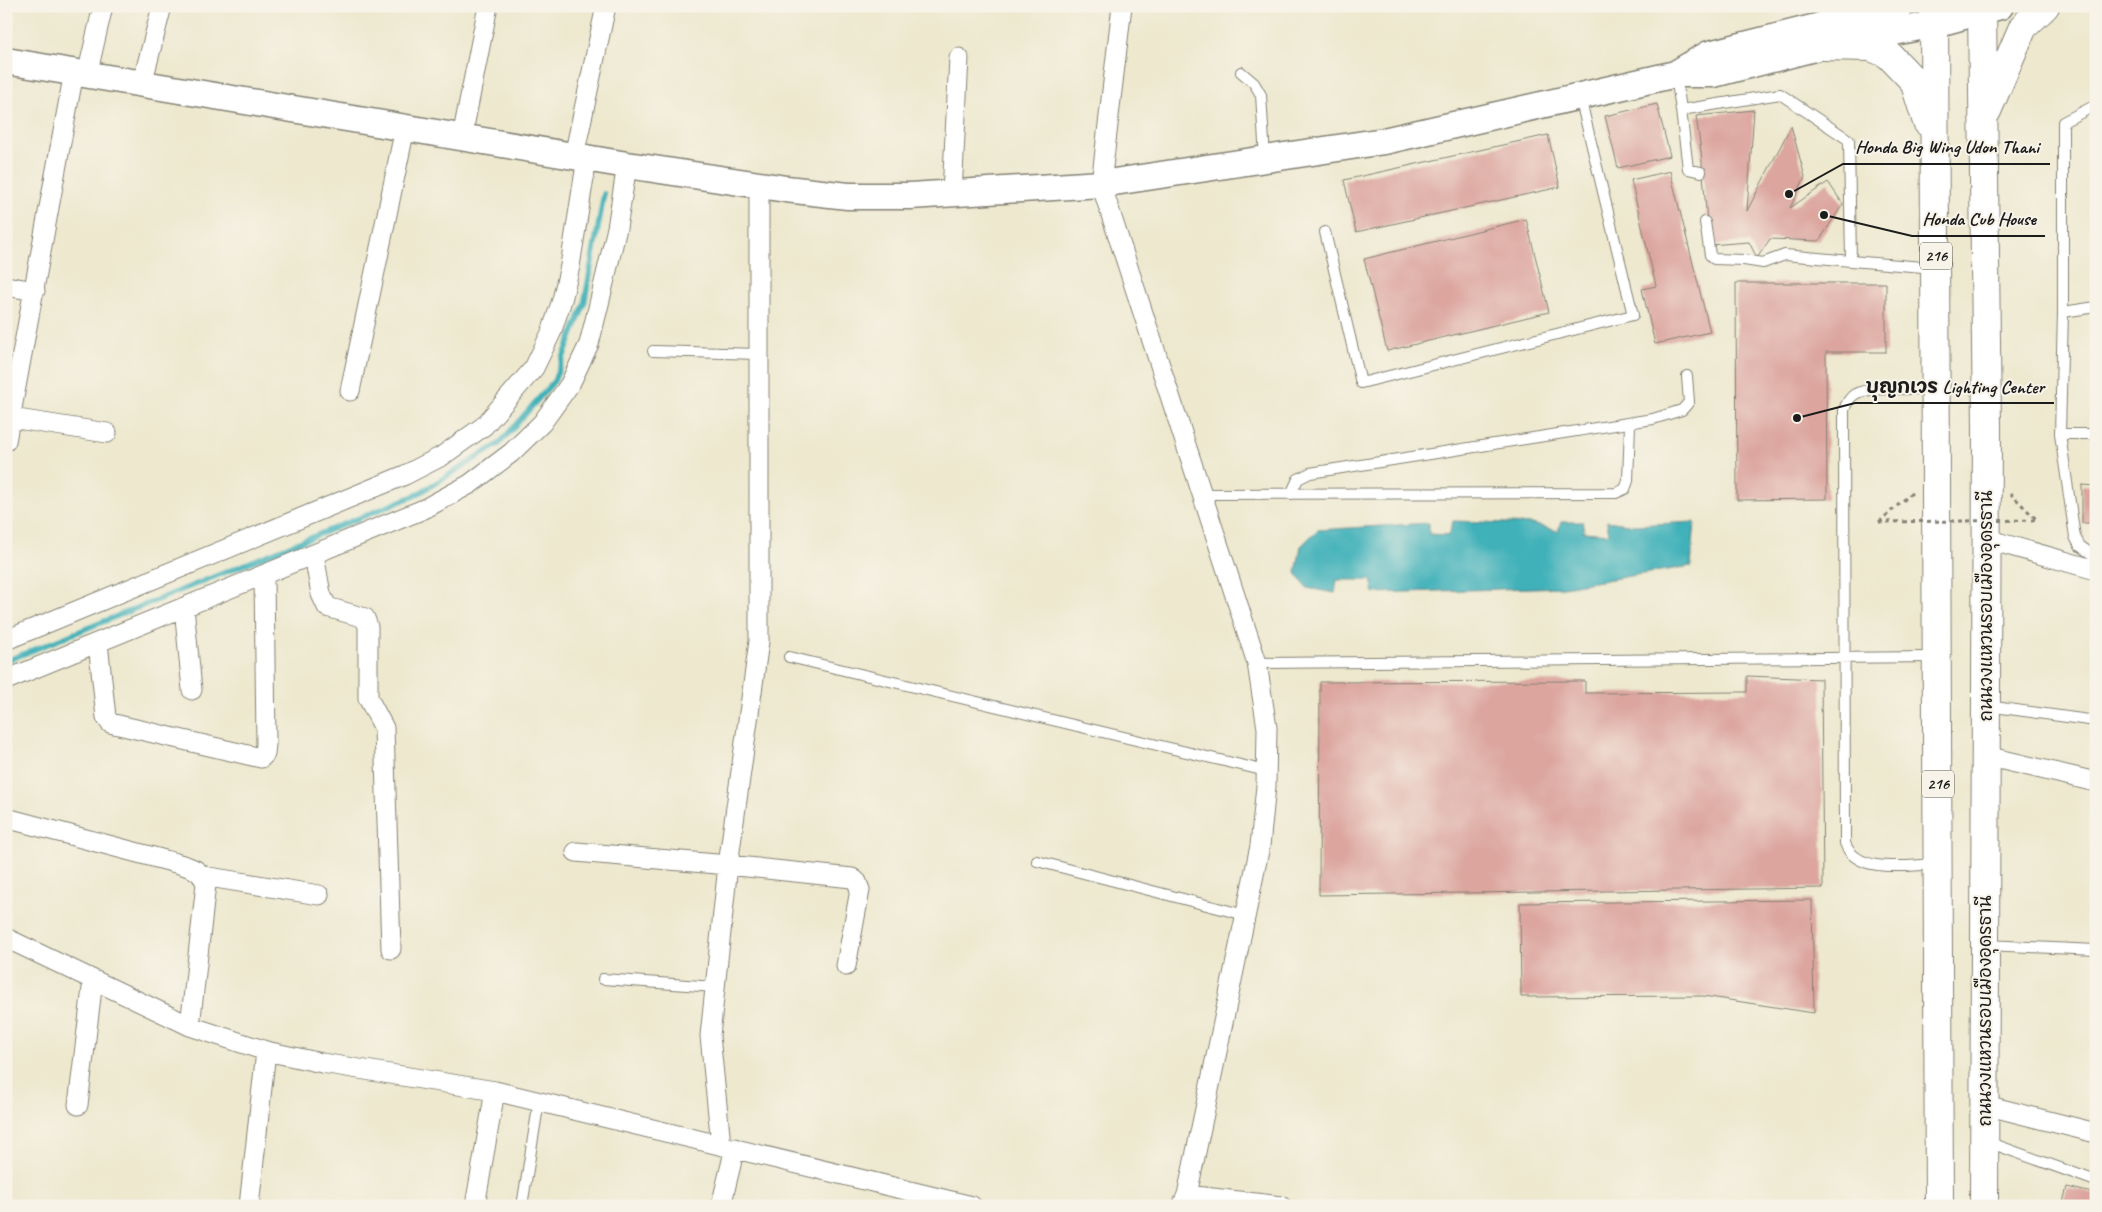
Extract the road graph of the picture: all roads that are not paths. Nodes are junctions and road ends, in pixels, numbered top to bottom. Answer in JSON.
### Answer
{"nodes":[{"id":1,"x":103,"y":6,"type":"edge"},
{"id":2,"x":162,"y":6,"type":"edge"},
{"id":3,"x":488,"y":6,"type":"edge"},
{"id":4,"x":606,"y":6,"type":"edge"},
{"id":5,"x":1122,"y":6,"type":"edge"},
{"id":6,"x":1862,"y":6,"type":"edge"},
{"id":7,"x":1900,"y":6,"type":"edge"},
{"id":8,"x":2045,"y":6,"type":"edge"},
{"id":9,"x":1988,"y":8,"type":"edge"},
{"id":10,"x":1934,"y":15,"type":"edge"},
{"id":11,"x":1823,"y":36,"type":"junction"},
{"id":12,"x":959,"y":58,"type":"dead end"},
{"id":13,"x":6,"y":61,"type":"edge"},
{"id":14,"x":1241,"y":72,"type":"dead end"},
{"id":15,"x":80,"y":73,"type":"junction"},
{"id":16,"x":1676,"y":74,"type":"junction"},
{"id":17,"x":142,"y":84,"type":"junction"},
{"id":18,"x":1580,"y":96,"type":"junction"},
{"id":19,"x":2096,"y":105,"type":"edge"},
{"id":20,"x":1681,"y":110,"type":"junction"},
{"id":21,"x":1982,"y":122,"type":"junction"},
{"id":22,"x":406,"y":128,"type":"junction"},
{"id":23,"x":462,"y":137,"type":"junction"},
{"id":24,"x":1936,"y":150,"type":"junction"},
{"id":25,"x":581,"y":157,"type":"junction"},
{"id":26,"x":1265,"y":159,"type":"junction"},
{"id":27,"x":627,"y":165,"type":"junction"},
{"id":28,"x":1701,"y":172,"type":"dead end"},
{"id":29,"x":1101,"y":184,"type":"junction"},
{"id":30,"x":759,"y":185,"type":"junction"},
{"id":31,"x":952,"y":193,"type":"junction"},
{"id":32,"x":1705,"y":222,"type":"dead end"},
{"id":33,"x":1325,"y":232,"type":"dead end"},
{"id":34,"x":1852,"y":261,"type":"junction"},
{"id":35,"x":1936,"y":268,"type":"junction"},
{"id":36,"x":6,"y":286,"type":"edge"},
{"id":37,"x":35,"y":291,"type":"junction"},
{"id":38,"x":2096,"y":307,"type":"edge"},
{"id":39,"x":2063,"y":312,"type":"junction"},
{"id":40,"x":653,"y":351,"type":"dead end"},
{"id":41,"x":758,"y":354,"type":"junction"},
{"id":42,"x":1687,"y":376,"type":"dead end"},
{"id":43,"x":1937,"y":389,"type":"junction"},
{"id":44,"x":350,"y":391,"type":"dead end"},
{"id":45,"x":11,"y":418,"type":"junction"},
{"id":46,"x":1630,"y":424,"type":"junction"},
{"id":47,"x":107,"y":433,"type":"dead end"},
{"id":48,"x":2060,"y":434,"type":"junction"},
{"id":49,"x":2096,"y":434,"type":"edge"},
{"id":50,"x":6,"y":441,"type":"edge"},
{"id":51,"x":1203,"y":494,"type":"junction"},
{"id":52,"x":1292,"y":494,"type":"junction"},
{"id":53,"x":1986,"y":539,"type":"junction"},
{"id":54,"x":314,"y":555,"type":"junction"},
{"id":55,"x":2096,"y":557,"type":"edge"},
{"id":56,"x":2096,"y":570,"type":"edge"},
{"id":57,"x":264,"y":575,"type":"junction"},
{"id":58,"x":184,"y":607,"type":"junction"},
{"id":59,"x":6,"y":640,"type":"edge"},
{"id":60,"x":98,"y":643,"type":"junction"},
{"id":61,"x":788,"y":657,"type":"dead end"},
{"id":62,"x":1938,"y":657,"type":"junction"},
{"id":63,"x":1844,"y":658,"type":"junction"},
{"id":64,"x":1257,"y":663,"type":"junction"},
{"id":65,"x":6,"y":680,"type":"edge"},
{"id":66,"x":192,"y":690,"type":"dead end"},
{"id":67,"x":1986,"y":706,"type":"junction"},
{"id":68,"x":2096,"y":721,"type":"edge"},
{"id":69,"x":1986,"y":756,"type":"junction"},
{"id":70,"x":1266,"y":771,"type":"junction"},
{"id":71,"x":2096,"y":782,"type":"edge"},
{"id":72,"x":6,"y":818,"type":"edge"},
{"id":73,"x":576,"y":852,"type":"dead end"},
{"id":74,"x":1037,"y":861,"type":"dead end"},
{"id":75,"x":1939,"y":864,"type":"junction"},
{"id":76,"x":728,"y":865,"type":"junction"},
{"id":77,"x":203,"y":876,"type":"junction"},
{"id":78,"x":319,"y":895,"type":"dead end"},
{"id":79,"x":1245,"y":915,"type":"junction"},
{"id":80,"x":6,"y":938,"type":"edge"},
{"id":81,"x":1985,"y":945,"type":"junction"},
{"id":82,"x":391,"y":949,"type":"dead end"},
{"id":83,"x":2096,"y":950,"type":"edge"},
{"id":84,"x":846,"y":966,"type":"dead end"},
{"id":85,"x":93,"y":980,"type":"junction"},
{"id":86,"x":602,"y":980,"type":"dead end"},
{"id":87,"x":715,"y":987,"type":"junction"},
{"id":88,"x":190,"y":1026,"type":"junction"},
{"id":89,"x":266,"y":1051,"type":"junction"},
{"id":90,"x":495,"y":1091,"type":"junction"},
{"id":91,"x":539,"y":1101,"type":"junction"},
{"id":92,"x":78,"y":1106,"type":"dead end"},
{"id":93,"x":1985,"y":1106,"type":"junction"},
{"id":94,"x":2096,"y":1133,"type":"edge"},
{"id":95,"x":1984,"y":1140,"type":"junction"},
{"id":96,"x":728,"y":1146,"type":"junction"},
{"id":97,"x":2096,"y":1181,"type":"edge"},
{"id":98,"x":1185,"y":1200,"type":"edge"},
{"id":99,"x":249,"y":1206,"type":"edge"},
{"id":100,"x":475,"y":1206,"type":"edge"},
{"id":101,"x":522,"y":1206,"type":"edge"},
{"id":102,"x":721,"y":1206,"type":"edge"},
{"id":103,"x":972,"y":1206,"type":"edge"},
{"id":104,"x":1281,"y":1206,"type":"edge"},
{"id":105,"x":1939,"y":1206,"type":"edge"},
{"id":106,"x":1984,"y":1206,"type":"edge"}],
"edges":[{"from":1,"to":15,"type":"street"},
{"from":2,"to":17,"type":"street"},
{"from":3,"to":23,"type":"street"},
{"from":4,"to":25,"type":"street"},
{"from":5,"to":29,"type":"street"},
{"from":6,"to":11,"type":"main road"},
{"from":7,"to":11,"type":"main road"},
{"from":8,"to":21,"type":"main road"},
{"from":9,"to":10,"type":"main road"},
{"from":9,"to":21,"type":"main road","name":"ถนนวงแหวนรอบเมืองอุดรธานี"},
{"from":10,"to":11,"type":"main road"},
{"from":10,"to":24,"type":"main road","number":"216"},
{"from":11,"to":16,"type":"main road"},
{"from":11,"to":24,"type":"main road"},
{"from":12,"to":31,"type":"street"},
{"from":13,"to":15,"type":"main road"},
{"from":14,"to":26,"type":"lane"},
{"from":15,"to":17,"type":"main road"},
{"from":15,"to":37,"type":"street"},
{"from":16,"to":18,"type":"main road"},
{"from":16,"to":20,"type":"lane"},
{"from":17,"to":22,"type":"main road"},
{"from":18,"to":26,"type":"main road"},
{"from":18,"to":33,"type":"lane"},
{"from":19,"to":39,"type":"lane"},
{"from":20,"to":28,"type":"lane"},
{"from":20,"to":34,"type":"lane"},
{"from":21,"to":53,"type":"main road","name":"ถนนวงแหวนรอบเมืองอุดรธานี"},
{"from":22,"to":23,"type":"main road"},
{"from":22,"to":44,"type":"street"},
{"from":23,"to":25,"type":"main road"},
{"from":24,"to":35,"type":"main road","number":"216"},
{"from":25,"to":27,"type":"main road"},
{"from":25,"to":59,"type":"street"},
{"from":26,"to":29,"type":"main road"},
{"from":27,"to":30,"type":"main road"},
{"from":27,"to":54,"type":"street"},
{"from":29,"to":31,"type":"main road"},
{"from":29,"to":51,"type":"street"},
{"from":30,"to":31,"type":"main road"},
{"from":30,"to":41,"type":"street"},
{"from":32,"to":34,"type":"lane"},
{"from":34,"to":35,"type":"lane"},
{"from":35,"to":43,"type":"main road","number":"216"},
{"from":36,"to":37,"type":"street"},
{"from":37,"to":45,"type":"street"},
{"from":38,"to":39,"type":"lane"},
{"from":39,"to":48,"type":"lane"},
{"from":40,"to":41,"type":"lane"},
{"from":41,"to":76,"type":"street"},
{"from":42,"to":46,"type":"lane"},
{"from":43,"to":62,"type":"main road","number":"216"},
{"from":43,"to":63,"type":"lane"},
{"from":45,"to":47,"type":"street"},
{"from":45,"to":50,"type":"street"},
{"from":46,"to":52,"type":"lane"},
{"from":46,"to":52,"type":"lane"},
{"from":48,"to":49,"type":"lane"},
{"from":48,"to":55,"type":"lane"},
{"from":51,"to":52,"type":"lane"},
{"from":51,"to":64,"type":"street"},
{"from":53,"to":56,"type":"street"},
{"from":53,"to":67,"type":"main road","name":"ถนนวงแหวนรอบเมืองอุดรธานี"},
{"from":54,"to":57,"type":"street"},
{"from":54,"to":82,"type":"street"},
{"from":57,"to":58,"type":"street"},
{"from":57,"to":60,"type":"street"},
{"from":58,"to":60,"type":"street"},
{"from":58,"to":66,"type":"street"},
{"from":60,"to":65,"type":"street"},
{"from":61,"to":70,"type":"lane"},
{"from":62,"to":63,"type":"lane"},
{"from":62,"to":75,"type":"main road","number":"216"},
{"from":63,"to":64,"type":"lane"},
{"from":63,"to":75,"type":"lane"},
{"from":64,"to":70,"type":"street"},
{"from":67,"to":68,"type":"lane"},
{"from":67,"to":69,"type":"main road","name":"ถนนวงแหวนรอบเมืองอุดรธานี"},
{"from":69,"to":71,"type":"street"},
{"from":69,"to":81,"type":"main road","name":"ถนนวงแหวนรอบเมืองอุดรธานี"},
{"from":70,"to":79,"type":"street"},
{"from":72,"to":77,"type":"street"},
{"from":73,"to":76,"type":"street"},
{"from":74,"to":79,"type":"lane"},
{"from":75,"to":105,"type":"main road","number":"216"},
{"from":76,"to":84,"type":"street"},
{"from":76,"to":87,"type":"street"},
{"from":77,"to":78,"type":"street"},
{"from":77,"to":88,"type":"street"},
{"from":79,"to":98,"type":"street"},
{"from":80,"to":85,"type":"street"},
{"from":81,"to":83,"type":"lane"},
{"from":81,"to":93,"type":"main road","name":"ถนนวงแหวนรอบเมืองอุดรธานี"},
{"from":85,"to":88,"type":"street"},
{"from":85,"to":92,"type":"street"},
{"from":86,"to":87,"type":"lane"},
{"from":87,"to":96,"type":"street"},
{"from":88,"to":89,"type":"street"},
{"from":89,"to":90,"type":"street"},
{"from":89,"to":99,"type":"street"},
{"from":90,"to":91,"type":"street"},
{"from":90,"to":100,"type":"street"},
{"from":91,"to":96,"type":"street"},
{"from":91,"to":101,"type":"lane"},
{"from":93,"to":94,"type":"street"},
{"from":93,"to":95,"type":"main road","name":"ถนนวงแหวนรอบเมืองอุดรธานี"},
{"from":95,"to":97,"type":"lane"},
{"from":95,"to":106,"type":"main road","name":"ถนนวงแหวนรอบเมืองอุดรธานี"},
{"from":96,"to":102,"type":"street"},
{"from":96,"to":103,"type":"street"},
{"from":98,"to":104,"type":"street"}]}
